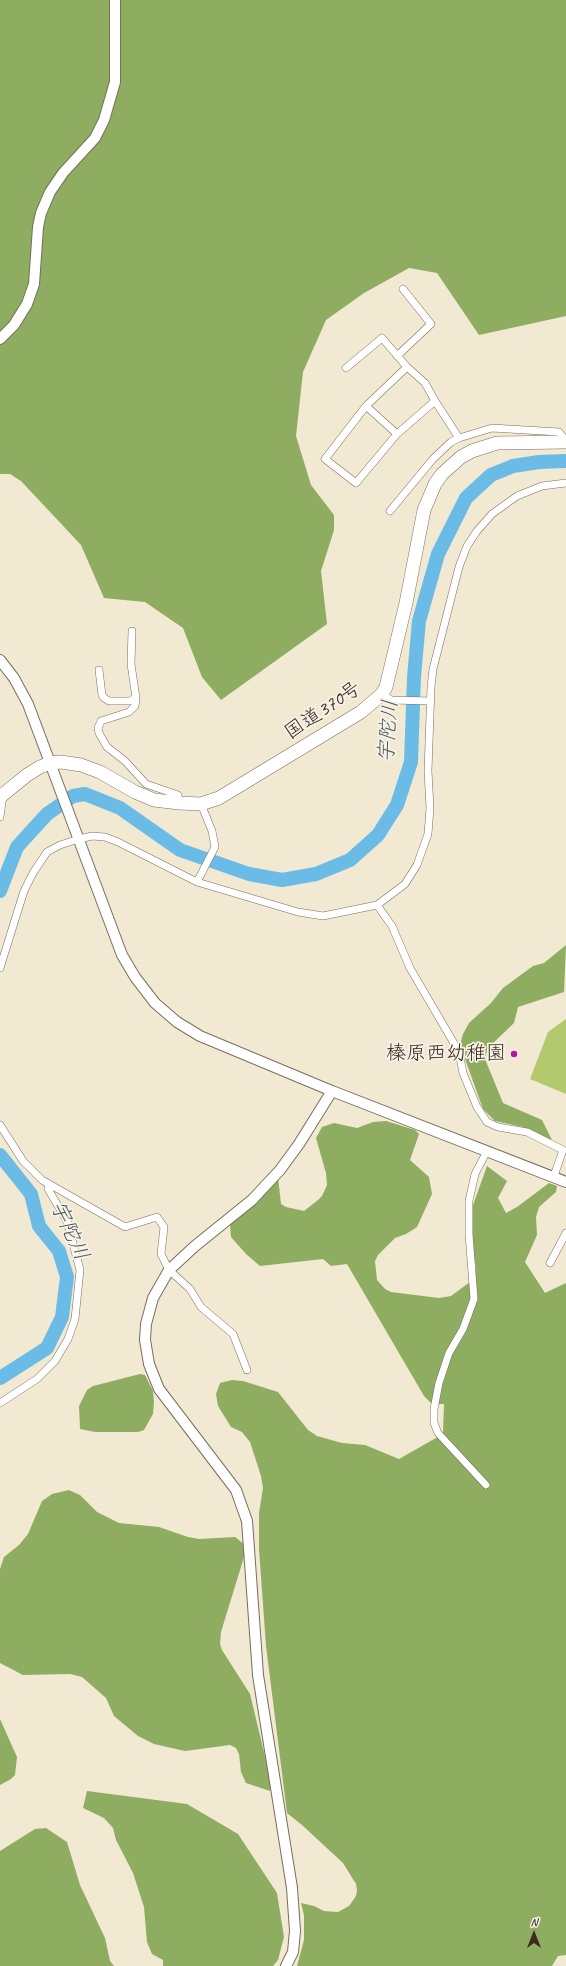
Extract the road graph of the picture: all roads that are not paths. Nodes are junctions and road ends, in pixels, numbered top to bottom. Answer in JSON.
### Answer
{"nodes":[{"id":1,"x":115,"y":0,"type":"edge"},
{"id":2,"x":403,"y":289,"type":"dead end"},
{"id":3,"x":0,"y":339,"type":"edge"},
{"id":4,"x":397,"y":356,"type":"junction"},
{"id":5,"x":408,"y":367,"type":"junction"},
{"id":6,"x":346,"y":368,"type":"dead end"},
{"id":7,"x":435,"y":401,"type":"junction"},
{"id":8,"x":366,"y":406,"type":"junction"},
{"id":9,"x":397,"y":434,"type":"junction"},
{"id":10,"x":459,"y":438,"type":"junction"},
{"id":11,"x":566,"y":442,"type":"edge"},
{"id":12,"x":566,"y":483,"type":"edge"},
{"id":13,"x":390,"y":511,"type":"dead end"},
{"id":14,"x":132,"y":631,"type":"dead end"},
{"id":15,"x":0,"y":660,"type":"edge"},
{"id":16,"x":99,"y":670,"type":"dead end"},
{"id":17,"x":387,"y":697,"type":"junction"},
{"id":18,"x":136,"y":698,"type":"junction"},
{"id":19,"x":429,"y":701,"type":"junction"},
{"id":20,"x":50,"y":763,"type":"junction"},
{"id":21,"x":2,"y":796,"type":"edge"},
{"id":22,"x":179,"y":804,"type":"junction"},
{"id":23,"x":201,"y":804,"type":"junction"},
{"id":24,"x":0,"y":817,"type":"edge"},
{"id":25,"x":78,"y":837,"type":"junction"},
{"id":26,"x":199,"y":879,"type":"junction"},
{"id":27,"x":377,"y":905,"type":"junction"},
{"id":28,"x":0,"y":968,"type":"edge"},
{"id":29,"x":332,"y":1091,"type":"junction"},
{"id":30,"x":0,"y":1125,"type":"edge"},
{"id":31,"x":487,"y":1151,"type":"junction"},
{"id":32,"x":554,"y":1176,"type":"junction"},
{"id":33,"x":566,"y":1182,"type":"edge"},
{"id":34,"x":49,"y":1184,"type":"junction"},
{"id":35,"x":566,"y":1233,"type":"edge"},
{"id":36,"x":550,"y":1263,"type":"dead end"},
{"id":37,"x":169,"y":1270,"type":"junction"},
{"id":38,"x":247,"y":1370,"type":"dead end"},
{"id":39,"x":0,"y":1403,"type":"edge"},
{"id":40,"x":486,"y":1485,"type":"dead end"},
{"id":41,"x":286,"y":1966,"type":"edge"}],
"edges":[{"from":1,"to":3,"type":"street"},
{"from":2,"to":4,"type":"street"},
{"from":4,"to":5,"type":"street"},
{"from":4,"to":6,"type":"street"},
{"from":5,"to":7,"type":"street"},
{"from":5,"to":8,"type":"street"},
{"from":7,"to":9,"type":"street"},
{"from":7,"to":10,"type":"street"},
{"from":8,"to":9,"type":"street"},
{"from":8,"to":9,"type":"street"},
{"from":10,"to":11,"type":"street"},
{"from":10,"to":13,"type":"street"},
{"from":11,"to":17,"type":"highway","name":"国道370号"},
{"from":12,"to":19,"type":"street"},
{"from":14,"to":18,"type":"street"},
{"from":15,"to":20,"type":"street"},
{"from":16,"to":18,"type":"street"},
{"from":17,"to":19,"type":"street"},
{"from":17,"to":23,"type":"highway","name":"国道370号"},
{"from":18,"to":22,"type":"street"},
{"from":19,"to":27,"type":"street"},
{"from":20,"to":21,"type":"highway","name":"国道370号"},
{"from":20,"to":22,"type":"highway","name":"国道370号"},
{"from":20,"to":25,"type":"street"},
{"from":21,"to":24,"type":"street"},
{"from":22,"to":23,"type":"highway","name":"国道370号"},
{"from":23,"to":26,"type":"street"},
{"from":25,"to":26,"type":"street"},
{"from":25,"to":28,"type":"street"},
{"from":25,"to":29,"type":"street"},
{"from":26,"to":27,"type":"street"},
{"from":27,"to":32,"type":"street"},
{"from":29,"to":31,"type":"street"},
{"from":29,"to":37,"type":"street"},
{"from":30,"to":34,"type":"street"},
{"from":31,"to":32,"type":"street"},
{"from":31,"to":40,"type":"street"},
{"from":32,"to":33,"type":"street"},
{"from":34,"to":37,"type":"street"},
{"from":34,"to":39,"type":"street"},
{"from":35,"to":36,"type":"street"},
{"from":37,"to":38,"type":"street"},
{"from":37,"to":41,"type":"street"}]}
